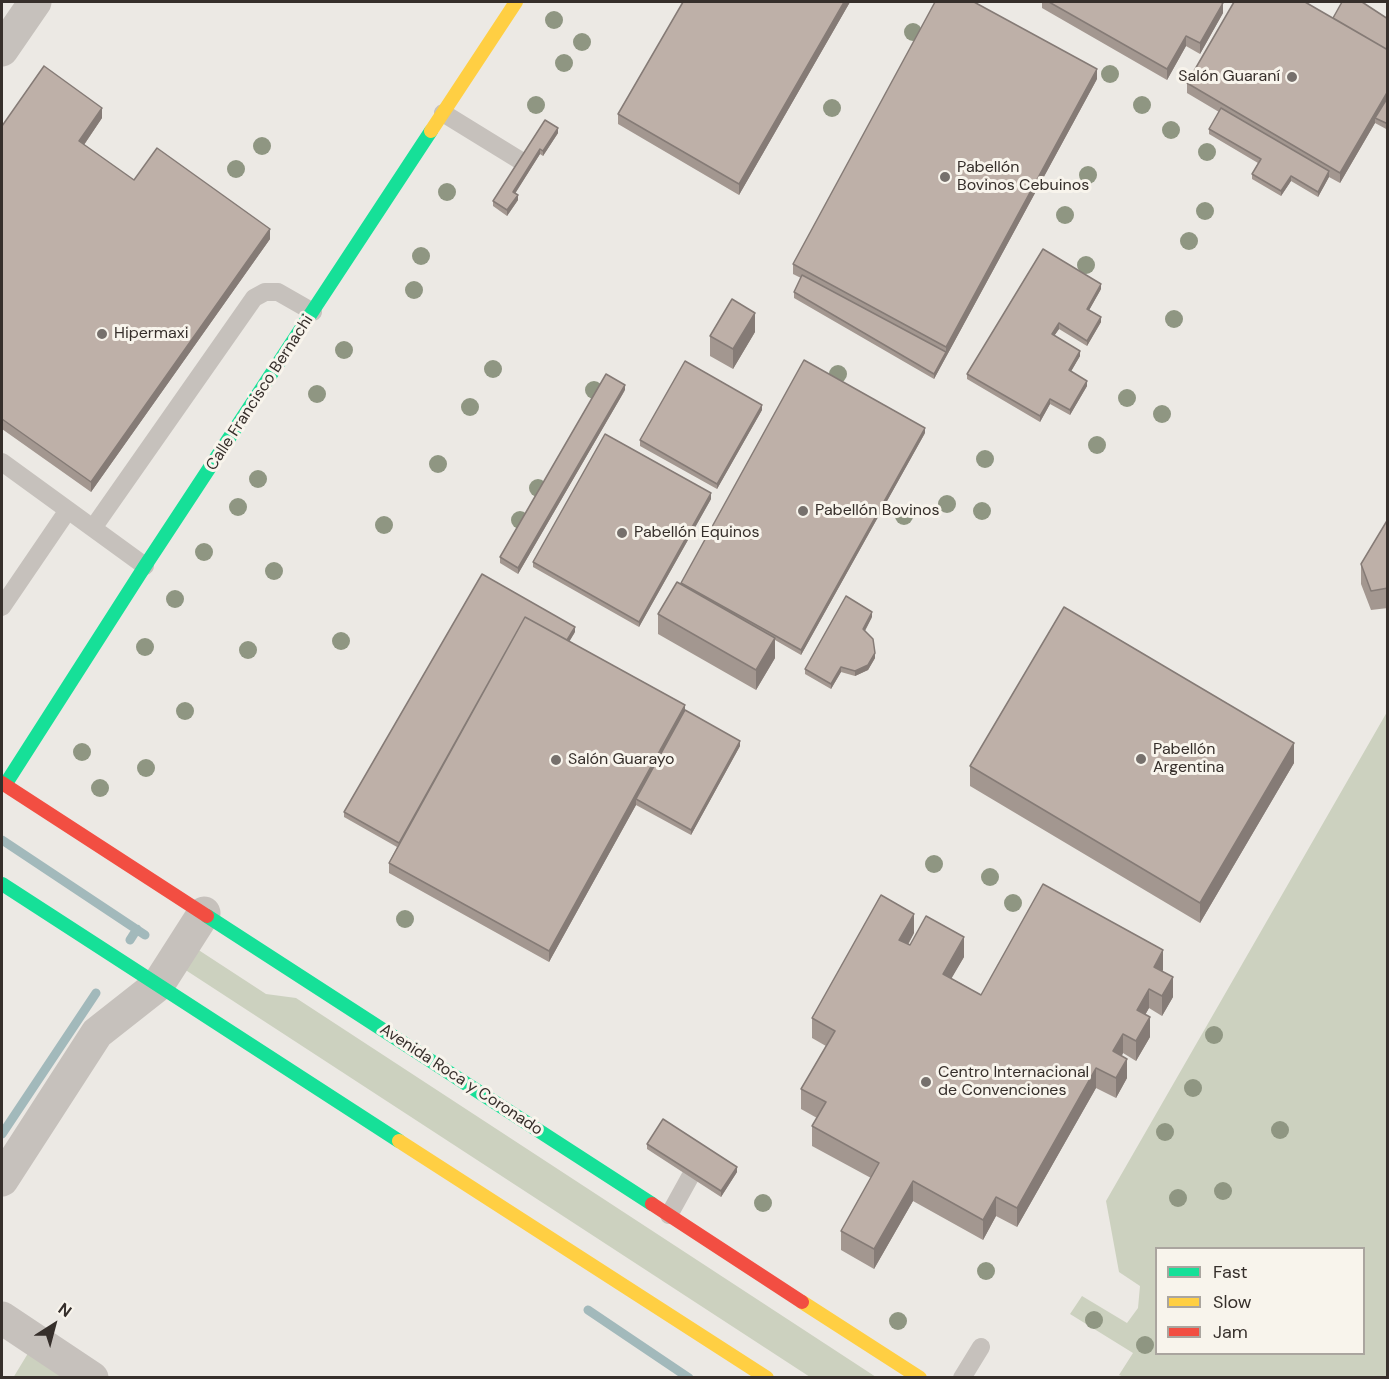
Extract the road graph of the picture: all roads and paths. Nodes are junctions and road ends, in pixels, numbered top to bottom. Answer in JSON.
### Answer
{"nodes":[{"id":1,"x":35,"y":2,"type":"edge"},
{"id":2,"x":516,"y":2,"type":"edge"},
{"id":3,"x":2,"y":50,"type":"edge"},
{"id":4,"x":444,"y":113,"type":"junction"},
{"id":5,"x":521,"y":161,"type":"edge"},
{"id":6,"x":313,"y":312,"type":"junction"},
{"id":7,"x":2,"y":462,"type":"edge"},
{"id":8,"x":68,"y":510,"type":"junction"},
{"id":9,"x":93,"y":528,"type":"junction"},
{"id":10,"x":146,"y":566,"type":"junction"},
{"id":11,"x":2,"y":607,"type":"edge"},
{"id":12,"x":3,"y":784,"type":"edge"},
{"id":13,"x":2,"y":884,"type":"edge"},
{"id":14,"x":204,"y":913,"type":"junction"},
{"id":15,"x":158,"y":985,"type":"junction"},
{"id":16,"x":690,"y":1177,"type":"edge"},
{"id":17,"x":2,"y":1180,"type":"edge"},
{"id":18,"x":669,"y":1215,"type":"junction"},
{"id":19,"x":2,"y":1318,"type":"edge"},
{"id":20,"x":981,"y":1347,"type":"dead end"},
{"id":21,"x":92,"y":1377,"type":"edge"},
{"id":22,"x":767,"y":1377,"type":"edge"},
{"id":23,"x":920,"y":1377,"type":"edge"},
{"id":24,"x":962,"y":1377,"type":"edge"}],
"edges":[{"from":1,"to":3,"type":"street"},
{"from":2,"to":4,"type":"main road","name":"Calle Francisco Bernachi"},
{"from":4,"to":5,"type":"lane"},
{"from":4,"to":6,"type":"main road","name":"Calle Francisco Bernachi"},
{"from":6,"to":9,"type":"lane"},
{"from":6,"to":10,"type":"main road","name":"Calle Francisco Bernachi"},
{"from":7,"to":8,"type":"lane"},
{"from":8,"to":9,"type":"lane"},
{"from":8,"to":11,"type":"lane"},
{"from":9,"to":10,"type":"lane"},
{"from":10,"to":12,"type":"main road","name":"Calle Francisco Bernachi"},
{"from":12,"to":14,"type":"main road","name":"Avenida Roca y Coronado"},
{"from":13,"to":15,"type":"main road"},
{"from":14,"to":15,"type":"street"},
{"from":14,"to":18,"type":"main road","name":"Avenida Roca y Coronado"},
{"from":15,"to":17,"type":"street"},
{"from":15,"to":22,"type":"main road"},
{"from":16,"to":18,"type":"lane"},
{"from":18,"to":23,"type":"main road","name":"Avenida Roca y Coronado"},
{"from":19,"to":21,"type":"street"},
{"from":20,"to":24,"type":"lane"}]}
